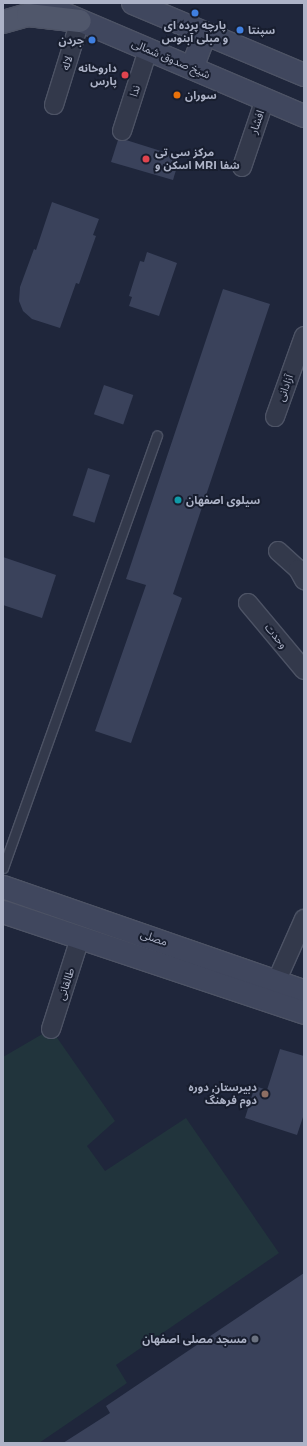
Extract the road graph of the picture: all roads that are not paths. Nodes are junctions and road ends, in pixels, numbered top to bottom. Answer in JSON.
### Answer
{"nodes":[{"id":1,"x":39,"y":3,"type":"edge"},
{"id":2,"x":133,"y":3,"type":"edge"},
{"id":3,"x":80,"y":21,"type":"junction"},
{"id":4,"x":3,"y":22,"type":"edge"},
{"id":5,"x":205,"y":34,"type":"junction"},
{"id":6,"x":148,"y":50,"type":"junction"},
{"id":7,"x":192,"y":68,"type":"junction"},
{"id":8,"x":304,"y":76,"type":"edge"},
{"id":9,"x":265,"y":99,"type":"junction"},
{"id":10,"x":54,"y":105,"type":"dead end"},
{"id":11,"x":304,"y":116,"type":"edge"},
{"id":12,"x":122,"y":131,"type":"dead end"},
{"id":13,"x":242,"y":167,"type":"dead end"},
{"id":14,"x":304,"y":336,"type":"edge"},
{"id":15,"x":275,"y":417,"type":"dead end"},
{"id":16,"x":157,"y":436,"type":"dead end"},
{"id":17,"x":278,"y":551,"type":"dead end"},
{"id":18,"x":304,"y":580,"type":"edge"},
{"id":19,"x":248,"y":603,"type":"dead end"},
{"id":20,"x":304,"y":670,"type":"edge"},
{"id":21,"x":3,"y":868,"type":"edge"},
{"id":22,"x":3,"y":887,"type":"edge"},
{"id":23,"x":3,"y":912,"type":"edge"},
{"id":24,"x":304,"y":919,"type":"edge"},
{"id":25,"x":80,"y":938,"type":"junction"},
{"id":26,"x":277,"y":980,"type":"junction"},
{"id":27,"x":304,"y":991,"type":"edge"},
{"id":28,"x":304,"y":1013,"type":"edge"},
{"id":29,"x":51,"y":1029,"type":"dead end"}],
"edges":[{"from":1,"to":3,"type":"main road","name":"شیخ صدوق شمالی"},
{"from":2,"to":5,"type":"main road"},
{"from":3,"to":4,"type":"main road"},
{"from":3,"to":6,"type":"main road","name":"شیخ صدوق شمالی"},
{"from":3,"to":10,"type":"street","name":"لاله"},
{"from":5,"to":7,"type":"main road"},
{"from":5,"to":8,"type":"main road"},
{"from":6,"to":7,"type":"main road","name":"شیخ صدوق شمالی"},
{"from":6,"to":12,"type":"street","name":"ندا"},
{"from":7,"to":9,"type":"main road","name":"شیخ صدوق شمالی"},
{"from":9,"to":11,"type":"main road","name":"شیخ صدوق شمالی"},
{"from":9,"to":13,"type":"street","name":"افشار"},
{"from":14,"to":15,"type":"street","name":"آزادانی"},
{"from":16,"to":21,"type":"lane"},
{"from":17,"to":18,"type":"street"},
{"from":19,"to":20,"type":"street","name":"وحدت"},
{"from":22,"to":26,"type":"main road","name":"مصلی"},
{"from":23,"to":25,"type":"main road"},
{"from":24,"to":26,"type":"street"},
{"from":25,"to":28,"type":"main road"},
{"from":25,"to":29,"type":"street","name":"طالقانی"},
{"from":26,"to":27,"type":"main road","name":"مصلی"}]}
